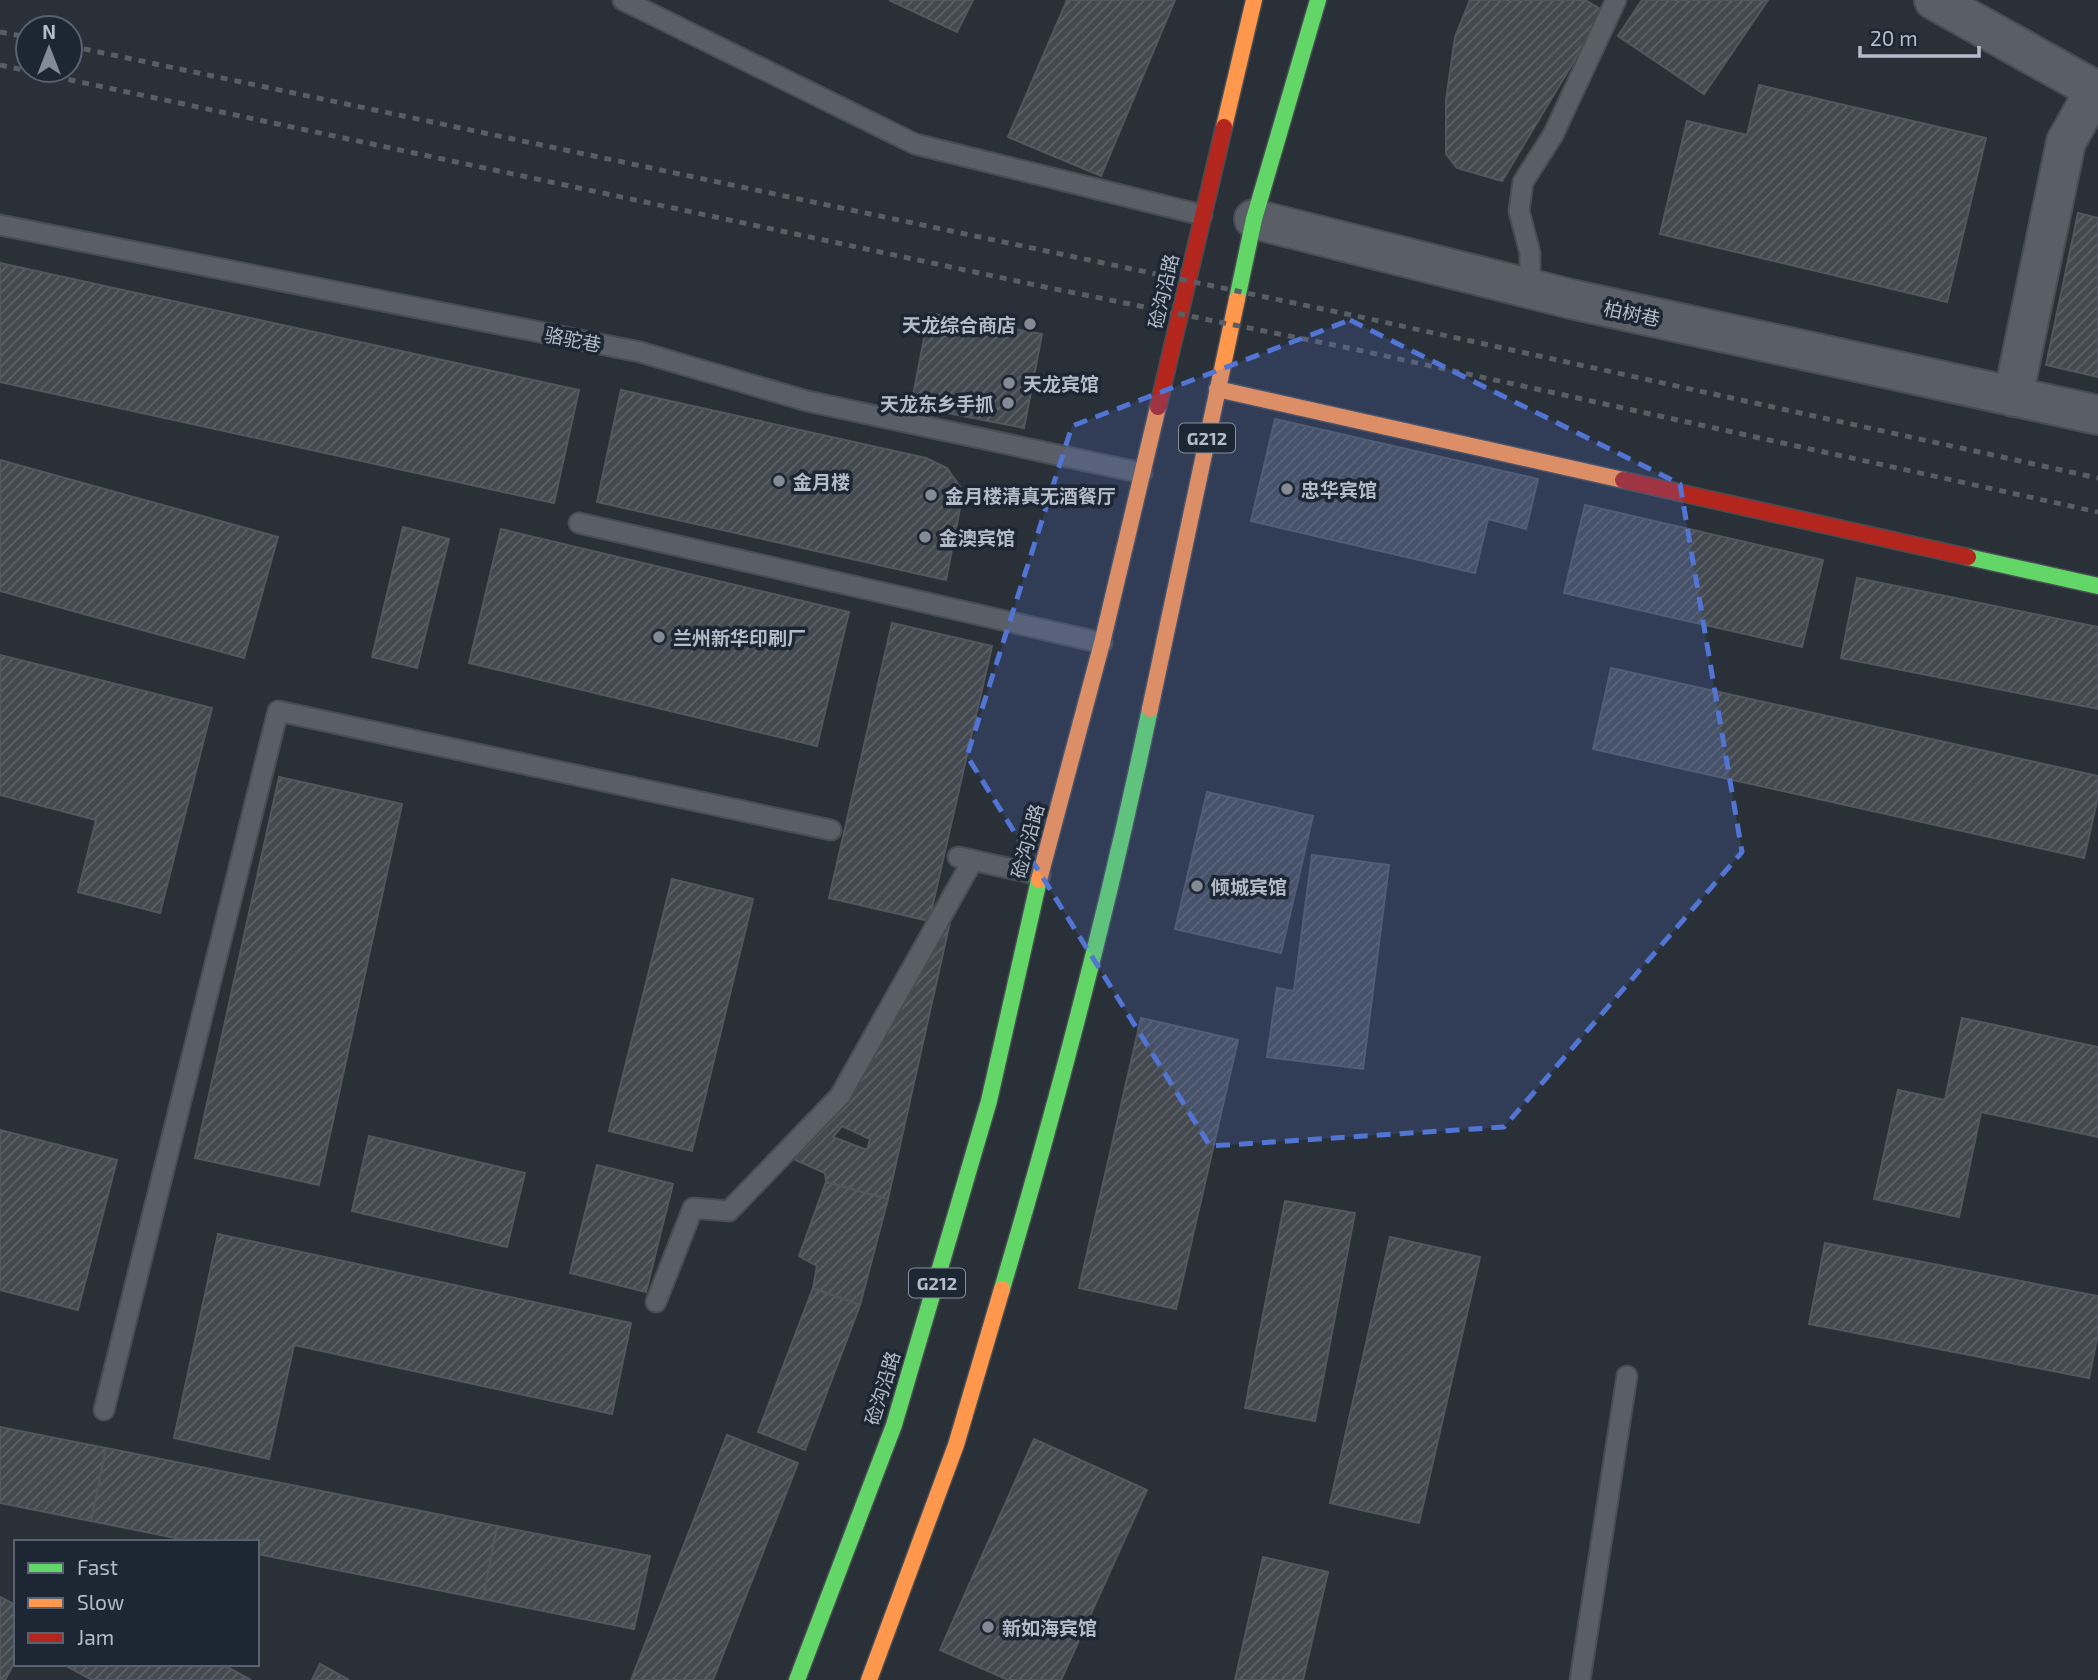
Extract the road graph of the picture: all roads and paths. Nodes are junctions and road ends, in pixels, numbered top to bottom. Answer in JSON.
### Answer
{"nodes":[{"id":1,"x":623,"y":0,"type":"edge"},
{"id":2,"x":1254,"y":0,"type":"edge"},
{"id":3,"x":1318,"y":0,"type":"edge"},
{"id":4,"x":1616,"y":0,"type":"edge"},
{"id":5,"x":1934,"y":0,"type":"edge"},
{"id":6,"x":2097,"y":88,"type":"edge"},
{"id":7,"x":1202,"y":215,"type":"junction"},
{"id":8,"x":1254,"y":219,"type":"junction"},
{"id":9,"x":0,"y":225,"type":"edge"},
{"id":10,"x":1530,"y":289,"type":"junction"},
{"id":11,"x":1217,"y":389,"type":"junction"},
{"id":12,"x":2013,"y":397,"type":"junction"},
{"id":13,"x":2098,"y":415,"type":"edge"},
{"id":14,"x":1142,"y":473,"type":"junction"},
{"id":15,"x":579,"y":523,"type":"dead end"},
{"id":16,"x":2098,"y":586,"type":"edge"},
{"id":17,"x":1102,"y":643,"type":"junction"},
{"id":18,"x":831,"y":830,"type":"dead end"},
{"id":19,"x":1040,"y":875,"type":"junction"},
{"id":20,"x":656,"y":1302,"type":"dead end"},
{"id":21,"x":1627,"y":1376,"type":"dead end"},
{"id":22,"x":104,"y":1410,"type":"dead end"},
{"id":23,"x":797,"y":1680,"type":"edge"},
{"id":24,"x":869,"y":1680,"type":"edge"},
{"id":25,"x":1580,"y":1680,"type":"edge"}],
"edges":[{"from":1,"to":7,"type":"lane"},
{"from":2,"to":7,"type":"main road","name":"硷沟沿路","number":"G212"},
{"from":3,"to":8,"type":"main road","number":"G212"},
{"from":4,"to":10,"type":"lane"},
{"from":5,"to":6,"type":"street"},
{"from":6,"to":12,"type":"street"},
{"from":7,"to":14,"type":"main road","name":"硷沟沿路","number":"G212"},
{"from":8,"to":10,"type":"street","name":"柏树巷"},
{"from":8,"to":11,"type":"main road","number":"G212"},
{"from":9,"to":14,"type":"lane","name":"骆驼巷"},
{"from":10,"to":12,"type":"street","name":"柏树巷"},
{"from":11,"to":16,"type":"main road"},
{"from":11,"to":24,"type":"main road","number":"G212"},
{"from":12,"to":13,"type":"street","name":"柏树巷"},
{"from":14,"to":17,"type":"main road","name":"硷沟沿路","number":"G212"},
{"from":15,"to":17,"type":"lane"},
{"from":17,"to":19,"type":"main road","name":"硷沟沿路","number":"G212"},
{"from":18,"to":22,"type":"lane"},
{"from":19,"to":20,"type":"lane"},
{"from":19,"to":23,"type":"main road","name":"硷沟沿路","number":"G212"},
{"from":21,"to":25,"type":"lane"}]}
